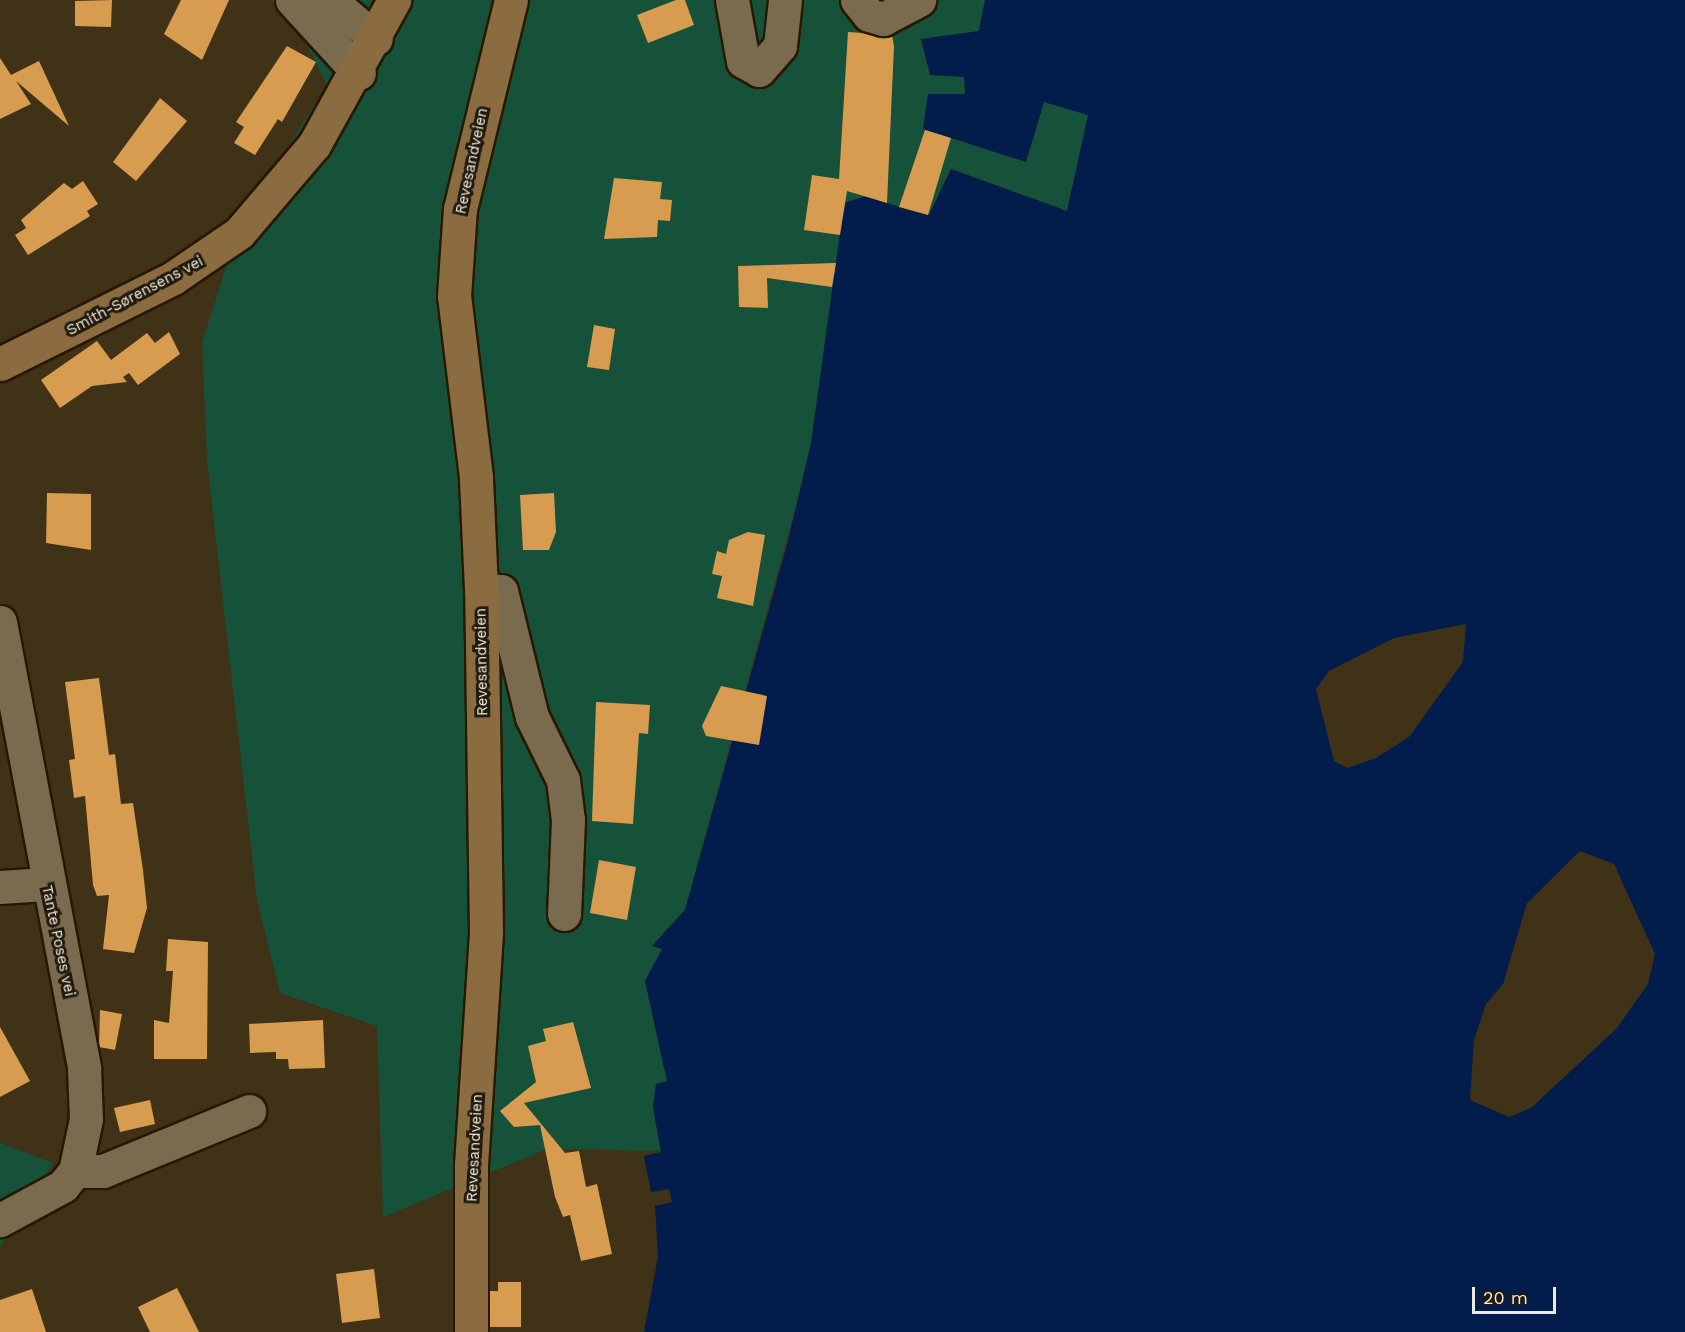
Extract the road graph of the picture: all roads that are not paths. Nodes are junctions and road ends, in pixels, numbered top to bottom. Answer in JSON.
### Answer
{"nodes":[{"id":1,"x":292,"y":0,"type":"edge"},
{"id":2,"x":330,"y":0,"type":"edge"},
{"id":3,"x":394,"y":0,"type":"edge"},
{"id":4,"x":511,"y":0,"type":"edge"},
{"id":5,"x":732,"y":0,"type":"edge"},
{"id":6,"x":785,"y":0,"type":"edge"},
{"id":7,"x":856,"y":0,"type":"edge"},
{"id":8,"x":919,"y":0,"type":"edge"},
{"id":9,"x":376,"y":39,"type":"junction"},
{"id":10,"x":358,"y":73,"type":"junction"},
{"id":11,"x":0,"y":364,"type":"edge"},
{"id":12,"x":481,"y":590,"type":"junction"},
{"id":13,"x":0,"y":622,"type":"edge"},
{"id":14,"x":46,"y":884,"type":"junction"},
{"id":15,"x":0,"y":887,"type":"edge"},
{"id":16,"x":564,"y":914,"type":"dead end"},
{"id":17,"x":249,"y":1111,"type":"dead end"},
{"id":18,"x":75,"y":1171,"type":"junction"},
{"id":19,"x":0,"y":1220,"type":"edge"},
{"id":20,"x":471,"y":1332,"type":"edge"}],
"edges":[{"from":1,"to":10,"type":"street"},
{"from":2,"to":9,"type":"street"},
{"from":3,"to":9,"type":"main road","name":"Smith-Sørensens vei"},
{"from":4,"to":12,"type":"main road","name":"Revesandveien"},
{"from":5,"to":6,"type":"street"},
{"from":7,"to":8,"type":"street"},
{"from":9,"to":10,"type":"main road","name":"Smith-Sørensens vei"},
{"from":10,"to":11,"type":"main road","name":"Smith-Sørensens vei"},
{"from":12,"to":16,"type":"street"},
{"from":12,"to":20,"type":"main road","name":"Revesandveien"},
{"from":13,"to":14,"type":"street","name":"Tante Poses vei"},
{"from":14,"to":15,"type":"street"},
{"from":14,"to":18,"type":"street","name":"Tante Poses vei"},
{"from":17,"to":18,"type":"street"},
{"from":18,"to":19,"type":"street"}]}
